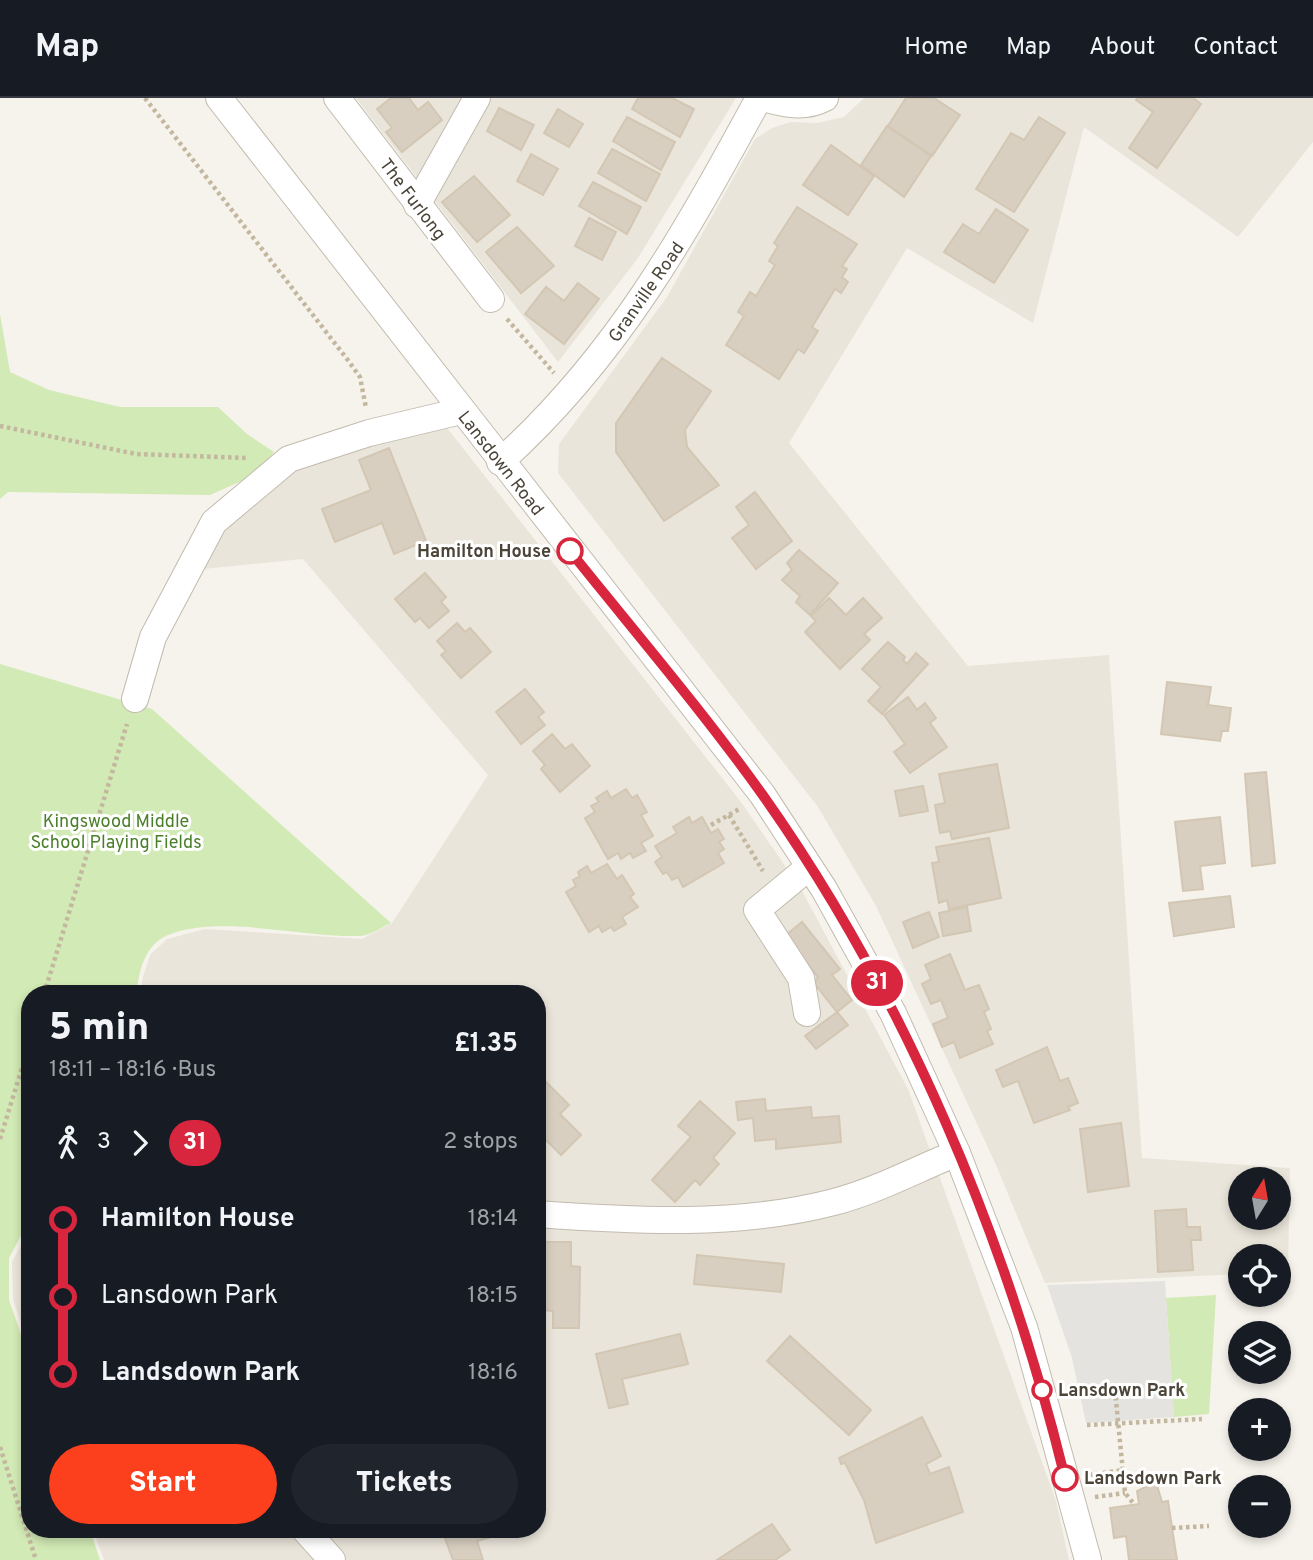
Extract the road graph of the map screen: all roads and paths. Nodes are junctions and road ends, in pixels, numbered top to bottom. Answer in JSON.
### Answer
{"nodes":[{"id":1,"x":145,"y":98,"type":"edge"},
{"id":2,"x":219,"y":98,"type":"edge"},
{"id":3,"x":337,"y":98,"type":"edge"},
{"id":4,"x":477,"y":98,"type":"edge"},
{"id":5,"x":761,"y":98,"type":"edge"},
{"id":6,"x":825,"y":98,"type":"edge"},
{"id":7,"x":417,"y":205,"type":"junction"},
{"id":8,"x":491,"y":299,"type":"joint"},
{"id":9,"x":558,"y":379,"type":"dead end"},
{"id":10,"x":461,"y":411,"type":"junction"},
{"id":11,"x":0,"y":426,"type":"edge"},
{"id":12,"x":369,"y":433,"type":"junction"},
{"id":13,"x":289,"y":459,"type":"junction"},
{"id":14,"x":500,"y":462,"type":"junction"},
{"id":15,"x":135,"y":699,"type":"joint"},
{"id":16,"x":762,"y":794,"type":"junction"},
{"id":17,"x":729,"y":815,"type":"junction"},
{"id":18,"x":711,"y":825,"type":"dead end"},
{"id":19,"x":809,"y":867,"type":"junction"},
{"id":20,"x":777,"y":893,"type":"junction"},
{"id":21,"x":47,"y":985,"type":"edge"},
{"id":22,"x":807,"y":1013,"type":"dead end"},
{"id":23,"x":21,"y":1071,"type":"edge"},
{"id":24,"x":0,"y":1139,"type":"edge"},
{"id":25,"x":957,"y":1153,"type":"junction"},
{"id":26,"x":546,"y":1214,"type":"edge"},
{"id":27,"x":1115,"y":1390,"type":"dead end"},
{"id":28,"x":1202,"y":1419,"type":"dead end"},
{"id":29,"x":1118,"y":1422,"type":"junction"},
{"id":30,"x":1087,"y":1425,"type":"dead end"},
{"id":31,"x":0,"y":1447,"type":"edge"},
{"id":32,"x":1134,"y":1504,"type":"dead end"},
{"id":33,"x":21,"y":1513,"type":"edge"},
{"id":34,"x":1209,"y":1525,"type":"dead end"},
{"id":35,"x":1172,"y":1528,"type":"dead end"},
{"id":36,"x":29,"y":1538,"type":"edge"},
{"id":37,"x":312,"y":1538,"type":"edge"},
{"id":38,"x":36,"y":1560,"type":"edge"},
{"id":39,"x":332,"y":1560,"type":"edge"},
{"id":40,"x":1088,"y":1560,"type":"edge"}],
"edges":[{"from":1,"to":12,"type":"path"},
{"from":2,"to":10,"type":"street","name":"Lansdown Road"},
{"from":3,"to":7,"type":"street","name":"The Furlong"},
{"from":4,"to":7,"type":"street"},
{"from":5,"to":6,"type":"street"},
{"from":5,"to":14,"type":"street","name":"Granville Road"},
{"from":7,"to":8,"type":"street","name":"The Furlong"},
{"from":8,"to":9,"type":"path"},
{"from":10,"to":12,"type":"street"},
{"from":10,"to":14,"type":"street","name":"Lansdown Road"},
{"from":11,"to":13,"type":"path"},
{"from":12,"to":13,"type":"street"},
{"from":13,"to":15,"type":"street"},
{"from":14,"to":16,"type":"street","name":"Lansdown Road"},
{"from":15,"to":21,"type":"path"},
{"from":16,"to":17,"type":"path"},
{"from":16,"to":19,"type":"street","name":"Lansdown Road"},
{"from":17,"to":18,"type":"path"},
{"from":17,"to":20,"type":"path"},
{"from":19,"to":20,"type":"street"},
{"from":19,"to":25,"type":"street","name":"Lansdown Road"},
{"from":20,"to":22,"type":"street"},
{"from":23,"to":24,"type":"path"},
{"from":25,"to":26,"type":"street"},
{"from":25,"to":40,"type":"street","name":"Lansdown Road"},
{"from":27,"to":29,"type":"path"},
{"from":28,"to":29,"type":"path"},
{"from":29,"to":30,"type":"path"},
{"from":29,"to":32,"type":"path"},
{"from":31,"to":33,"type":"path"},
{"from":34,"to":35,"type":"path"},
{"from":36,"to":38,"type":"path"},
{"from":37,"to":39,"type":"street"}]}
